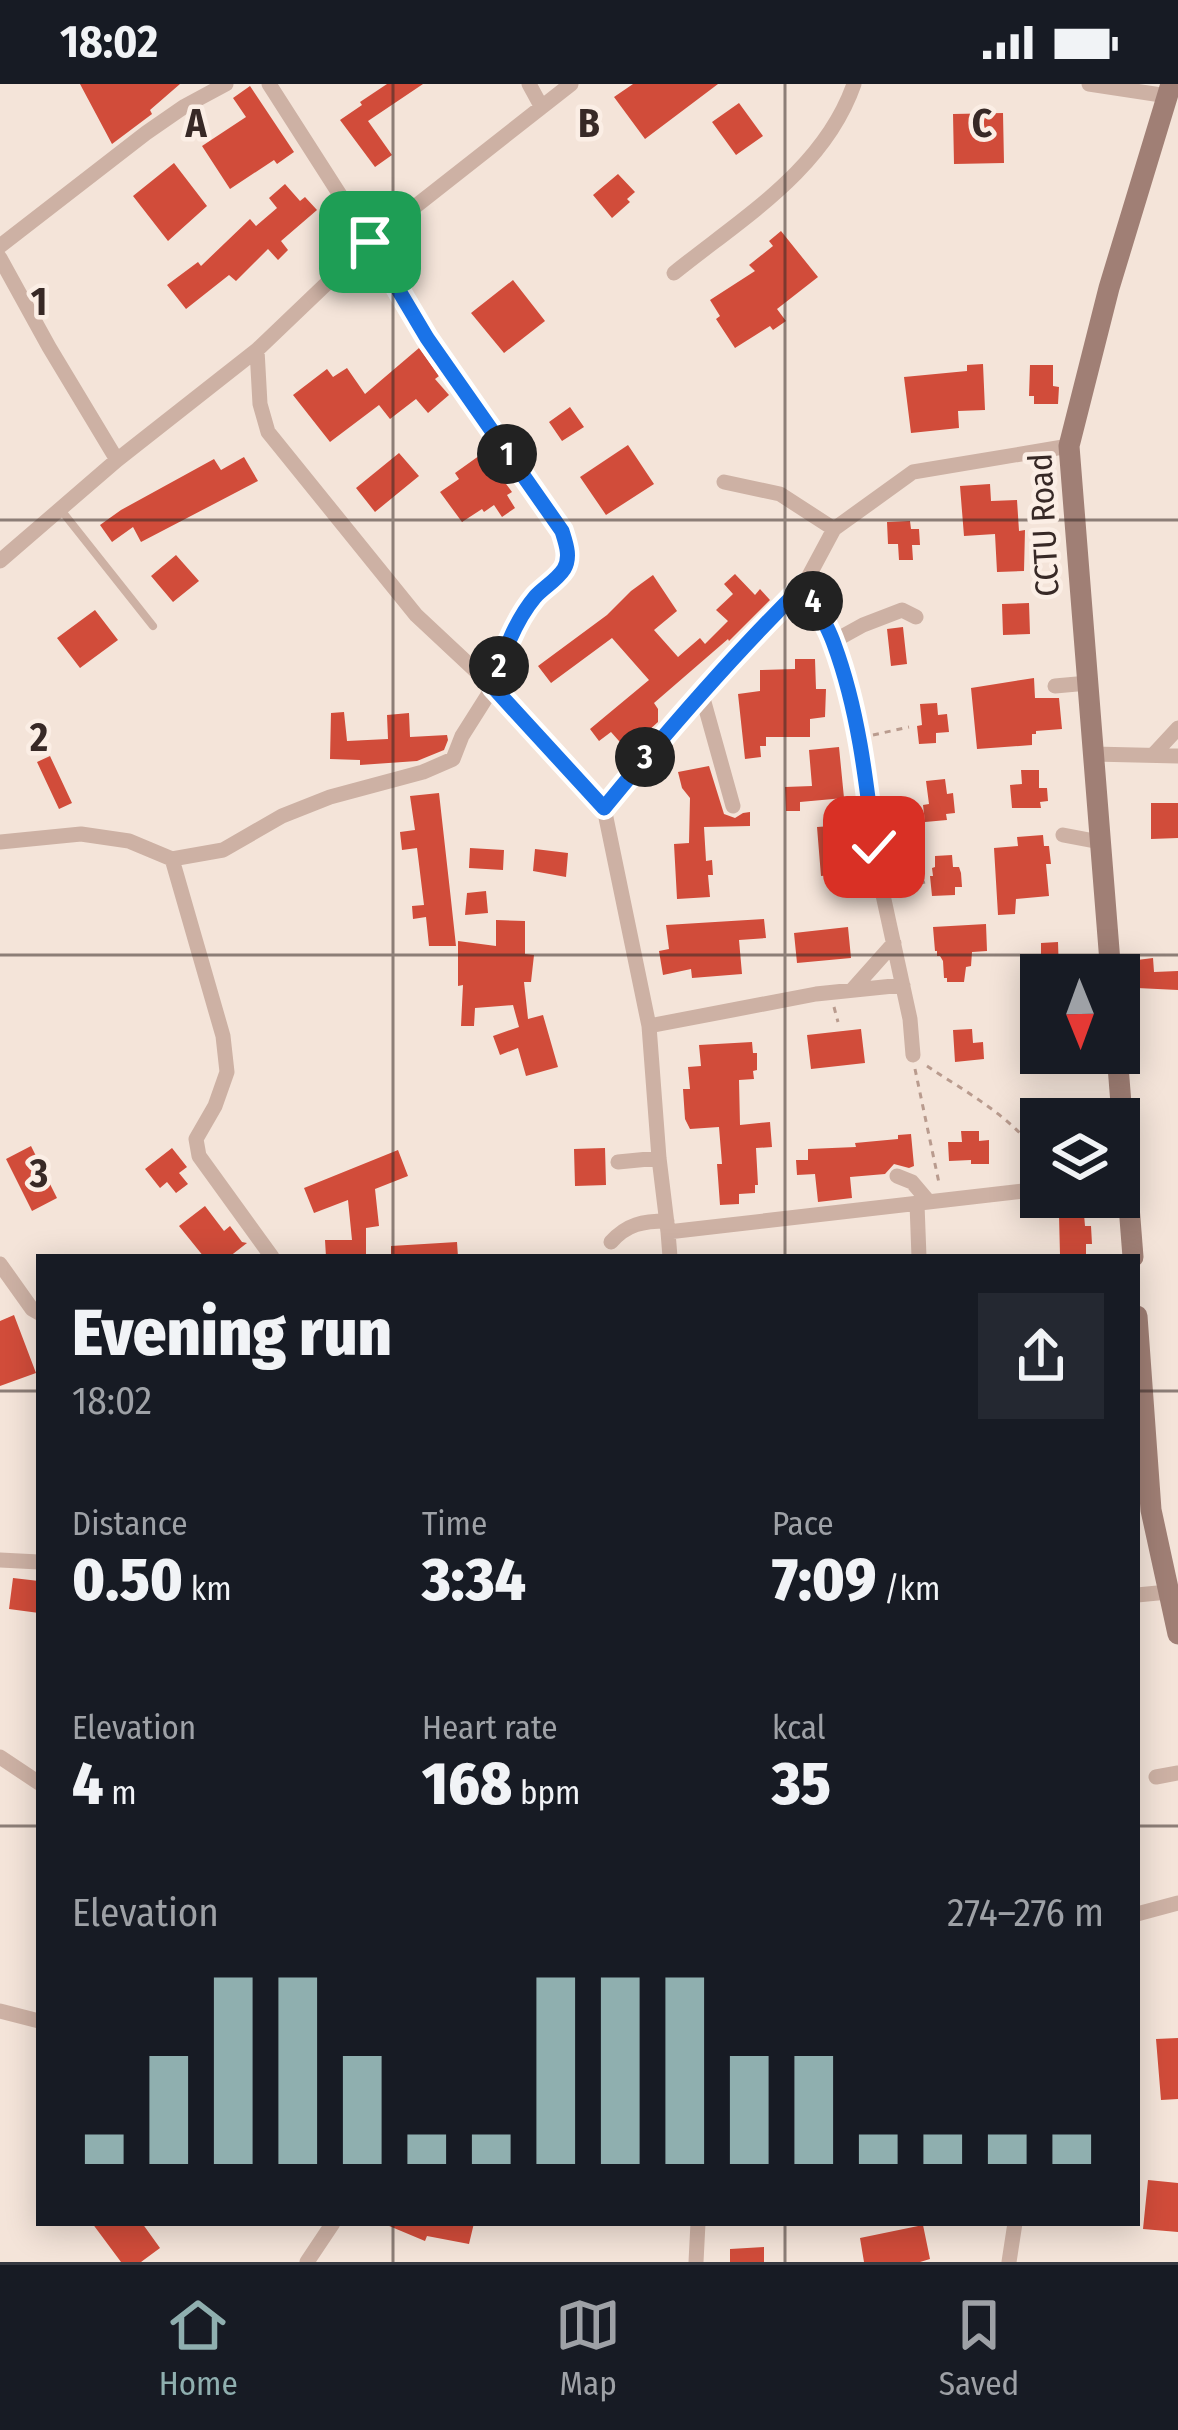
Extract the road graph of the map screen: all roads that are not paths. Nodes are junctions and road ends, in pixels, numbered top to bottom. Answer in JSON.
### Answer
{"nodes":[{"id":1,"x":226,"y":84,"type":"edge"},
{"id":2,"x":269,"y":84,"type":"edge"},
{"id":3,"x":530,"y":84,"type":"edge"},
{"id":4,"x":571,"y":84,"type":"edge"},
{"id":5,"x":854,"y":84,"type":"edge"},
{"id":6,"x":1090,"y":84,"type":"edge"},
{"id":7,"x":1169,"y":90,"type":"edge"},
{"id":8,"x":541,"y":106,"type":"junction"},
{"id":9,"x":370,"y":242,"type":"junction"},
{"id":10,"x":0,"y":245,"type":"edge"},
{"id":11,"x":0,"y":258,"type":"edge"},
{"id":12,"x":674,"y":273,"type":"dead end"},
{"id":13,"x":256,"y":350,"type":"junction"},
{"id":14,"x":1070,"y":446,"type":"junction"},
{"id":15,"x":117,"y":460,"type":"junction"},
{"id":16,"x":724,"y":482,"type":"dead end"},
{"id":17,"x":60,"y":509,"type":"junction"},
{"id":18,"x":834,"y":529,"type":"junction"},
{"id":19,"x":0,"y":561,"type":"edge"},
{"id":20,"x":804,"y":585,"type":"junction"},
{"id":21,"x":916,"y":617,"type":"dead end"},
{"id":22,"x":153,"y":626,"type":"dead end"},
{"id":23,"x":834,"y":641,"type":"junction"},
{"id":24,"x":1088,"y":683,"type":"junction"},
{"id":25,"x":1055,"y":686,"type":"dead end"},
{"id":26,"x":493,"y":687,"type":"junction"},
{"id":27,"x":702,"y":695,"type":"junction"},
{"id":28,"x":1178,"y":728,"type":"edge"},
{"id":29,"x":1093,"y":754,"type":"junction"},
{"id":30,"x":1153,"y":755,"type":"junction"},
{"id":31,"x":1178,"y":756,"type":"edge"},
{"id":32,"x":733,"y":806,"type":"dead end"},
{"id":33,"x":604,"y":808,"type":"junction"},
{"id":34,"x":1063,"y":835,"type":"dead end"},
{"id":35,"x":0,"y":842,"type":"edge"},
{"id":36,"x":1100,"y":842,"type":"junction"},
{"id":37,"x":172,"y":859,"type":"junction"},
{"id":38,"x":894,"y":944,"type":"junction"},
{"id":39,"x":1109,"y":954,"type":"edge"},
{"id":40,"x":903,"y":985,"type":"junction"},
{"id":41,"x":853,"y":989,"type":"junction"},
{"id":42,"x":649,"y":1026,"type":"junction"},
{"id":43,"x":913,"y":1055,"type":"road end"},
{"id":44,"x":659,"y":1158,"type":"junction"},
{"id":45,"x":619,"y":1162,"type":"dead end"},
{"id":46,"x":897,"y":1176,"type":"dead end"},
{"id":47,"x":1020,"y":1192,"type":"edge"},
{"id":48,"x":929,"y":1202,"type":"junction"},
{"id":49,"x":1128,"y":1218,"type":"edge"},
{"id":50,"x":667,"y":1227,"type":"junction"},
{"id":51,"x":610,"y":1242,"type":"dead end"},
{"id":52,"x":270,"y":1254,"type":"edge"},
{"id":53,"x":670,"y":1254,"type":"edge"},
{"id":54,"x":920,"y":1254,"type":"edge"},
{"id":55,"x":1133,"y":1254,"type":"edge"},
{"id":56,"x":0,"y":1264,"type":"edge"},
{"id":57,"x":36,"y":1311,"type":"edge"},
{"id":58,"x":1140,"y":1358,"type":"edge"},
{"id":59,"x":0,"y":1560,"type":"edge"},
{"id":60,"x":36,"y":1562,"type":"edge"},
{"id":61,"x":1168,"y":1592,"type":"junction"},
{"id":62,"x":1140,"y":1594,"type":"edge"},
{"id":63,"x":1178,"y":1634,"type":"edge"},
{"id":64,"x":0,"y":1757,"type":"edge"},
{"id":65,"x":1178,"y":1773,"type":"edge"},
{"id":66,"x":1156,"y":1777,"type":"dead end"},
{"id":67,"x":36,"y":1781,"type":"edge"},
{"id":68,"x":1178,"y":1903,"type":"edge"},
{"id":69,"x":1140,"y":1913,"type":"edge"},
{"id":70,"x":0,"y":2011,"type":"edge"},
{"id":71,"x":36,"y":2020,"type":"edge"},
{"id":72,"x":331,"y":2226,"type":"edge"},
{"id":73,"x":698,"y":2226,"type":"edge"},
{"id":74,"x":1015,"y":2226,"type":"edge"},
{"id":75,"x":308,"y":2262,"type":"edge"},
{"id":76,"x":696,"y":2262,"type":"edge"},
{"id":77,"x":1009,"y":2262,"type":"edge"}],
"edges":[{"from":1,"to":10,"type":"street"},
{"from":2,"to":9,"type":"street"},
{"from":3,"to":8,"type":"street"},
{"from":4,"to":8,"type":"street"},
{"from":5,"to":12,"type":"street"},
{"from":6,"to":7,"type":"street"},
{"from":7,"to":14,"type":"street","name":"CCTU Road"},
{"from":8,"to":9,"type":"street"},
{"from":9,"to":13,"type":"street"},
{"from":9,"to":26,"type":"street"},
{"from":11,"to":15,"type":"street"},
{"from":13,"to":15,"type":"street"},
{"from":13,"to":26,"type":"street"},
{"from":14,"to":18,"type":"street"},
{"from":14,"to":24,"type":"street","name":"CCTU Road"},
{"from":15,"to":17,"type":"street"},
{"from":16,"to":18,"type":"street"},
{"from":17,"to":19,"type":"street"},
{"from":17,"to":22,"type":"lane"},
{"from":18,"to":20,"type":"street"},
{"from":20,"to":23,"type":"street"},
{"from":20,"to":27,"type":"street"},
{"from":21,"to":23,"type":"street"},
{"from":23,"to":38,"type":"street"},
{"from":24,"to":25,"type":"street"},
{"from":24,"to":29,"type":"street","name":"CCTU Road"},
{"from":26,"to":33,"type":"street"},
{"from":26,"to":37,"type":"street"},
{"from":27,"to":32,"type":"street"},
{"from":27,"to":33,"type":"street"},
{"from":28,"to":30,"type":"street"},
{"from":29,"to":30,"type":"street"},
{"from":29,"to":36,"type":"street","name":"CCTU Road"},
{"from":30,"to":31,"type":"street"},
{"from":33,"to":42,"type":"street"},
{"from":34,"to":36,"type":"street"},
{"from":35,"to":37,"type":"street"},
{"from":36,"to":39,"type":"street","name":"CCTU Road"},
{"from":37,"to":52,"type":"street"},
{"from":38,"to":40,"type":"street"},
{"from":38,"to":41,"type":"street"},
{"from":40,"to":41,"type":"street"},
{"from":40,"to":43,"type":"street"},
{"from":41,"to":42,"type":"street"},
{"from":42,"to":44,"type":"street"},
{"from":44,"to":45,"type":"street"},
{"from":44,"to":50,"type":"street"},
{"from":46,"to":48,"type":"street"},
{"from":47,"to":48,"type":"street"},
{"from":48,"to":50,"type":"street"},
{"from":48,"to":54,"type":"street"},
{"from":49,"to":55,"type":"street"},
{"from":50,"to":51,"type":"street"},
{"from":50,"to":53,"type":"street"},
{"from":56,"to":57,"type":"street"},
{"from":58,"to":61,"type":"street"},
{"from":59,"to":60,"type":"street"},
{"from":61,"to":62,"type":"street"},
{"from":61,"to":63,"type":"street"},
{"from":64,"to":67,"type":"street"},
{"from":65,"to":66,"type":"street"},
{"from":68,"to":69,"type":"street"},
{"from":70,"to":71,"type":"street"},
{"from":72,"to":75,"type":"street"},
{"from":73,"to":76,"type":"street"},
{"from":74,"to":77,"type":"street"}]}
